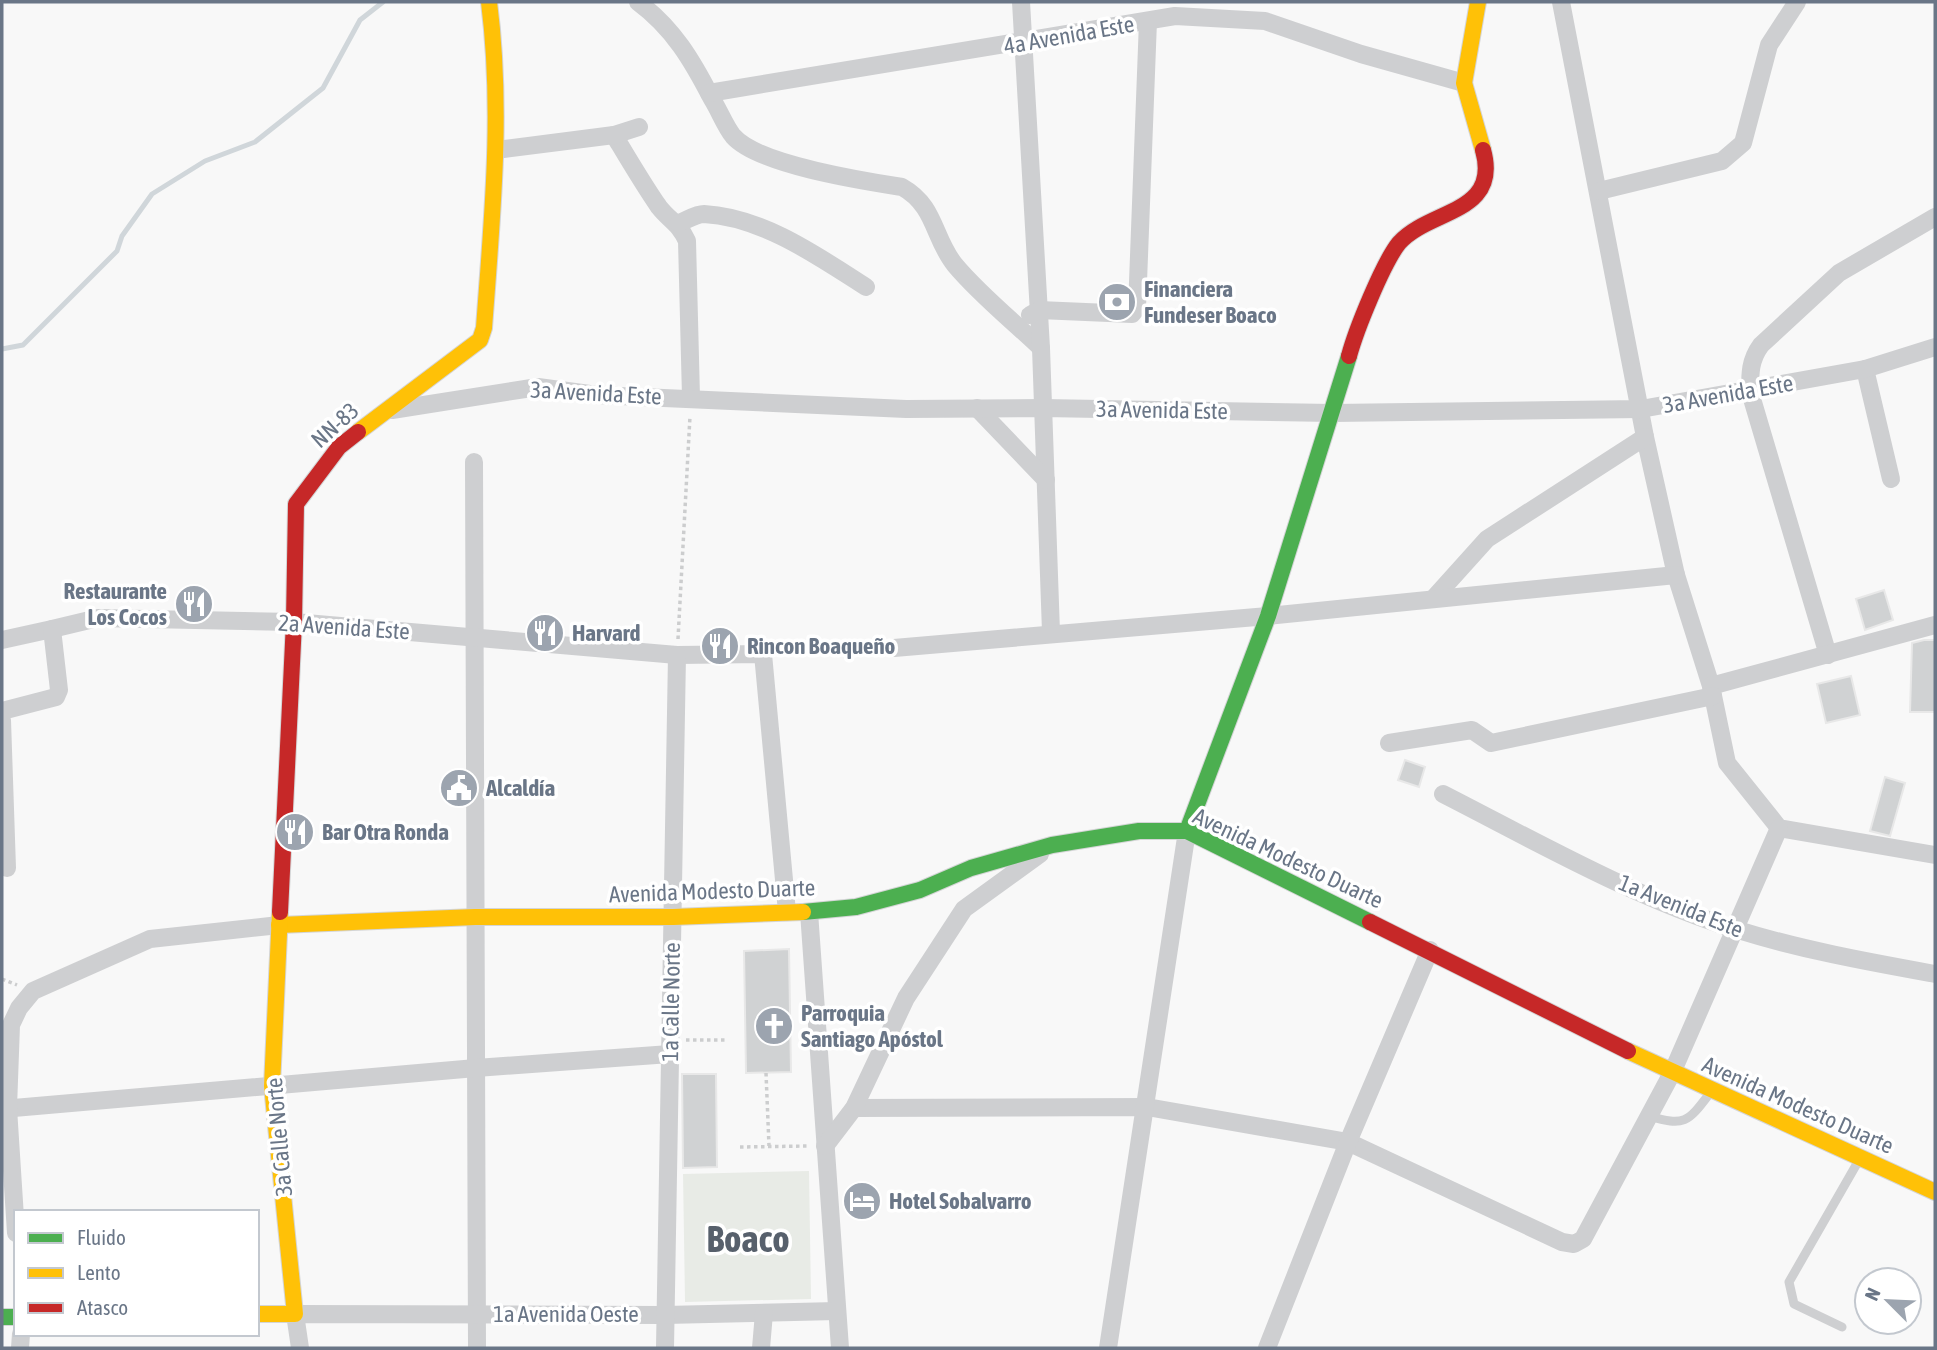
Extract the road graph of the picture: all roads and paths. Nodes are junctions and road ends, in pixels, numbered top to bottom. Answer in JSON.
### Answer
{"nodes":[{"id":1,"x":489,"y":2,"type":"edge"},
{"id":2,"x":638,"y":2,"type":"edge"},
{"id":3,"x":1021,"y":2,"type":"edge"},
{"id":4,"x":1478,"y":2,"type":"edge"},
{"id":5,"x":1560,"y":2,"type":"edge"},
{"id":6,"x":1797,"y":2,"type":"edge"},
{"id":7,"x":1148,"y":21,"type":"junction"},
{"id":8,"x":1022,"y":43,"type":"junction"},
{"id":9,"x":1464,"y":83,"type":"junction"},
{"id":10,"x":709,"y":93,"type":"junction"},
{"id":11,"x":639,"y":127,"type":"dead end"},
{"id":12,"x":614,"y":135,"type":"junction"},
{"id":13,"x":496,"y":150,"type":"junction"},
{"id":14,"x":1599,"y":191,"type":"junction"},
{"id":15,"x":1935,"y":217,"type":"edge"},
{"id":16,"x":679,"y":223,"type":"junction"},
{"id":17,"x":866,"y":287,"type":"dead end"},
{"id":18,"x":1039,"y":310,"type":"junction"},
{"id":19,"x":1016,"y":323,"type":"junction"},
{"id":20,"x":1041,"y":348,"type":"junction"},
{"id":21,"x":1935,"y":348,"type":"edge"},
{"id":22,"x":1865,"y":369,"type":"junction"},
{"id":23,"x":1750,"y":392,"type":"junction"},
{"id":24,"x":691,"y":397,"type":"junction"},
{"id":25,"x":977,"y":408,"type":"junction"},
{"id":26,"x":1044,"y":408,"type":"junction"},
{"id":27,"x":1641,"y":409,"type":"junction"},
{"id":28,"x":385,"y":411,"type":"junction"},
{"id":29,"x":1333,"y":413,"type":"junction"},
{"id":30,"x":1645,"y":437,"type":"junction"},
{"id":31,"x":474,"y":461,"type":"dead end"},
{"id":32,"x":1891,"y":479,"type":"dead end"},
{"id":33,"x":1046,"y":480,"type":"junction"},
{"id":34,"x":1676,"y":575,"type":"junction"},
{"id":35,"x":1433,"y":599,"type":"junction"},
{"id":36,"x":1268,"y":616,"type":"junction"},
{"id":37,"x":294,"y":622,"type":"junction"},
{"id":38,"x":679,"y":622,"type":"dead end"},
{"id":39,"x":1935,"y":625,"type":"edge"},
{"id":40,"x":52,"y":629,"type":"junction"},
{"id":41,"x":1051,"y":632,"type":"junction"},
{"id":42,"x":475,"y":637,"type":"junction"},
{"id":43,"x":2,"y":640,"type":"edge"},
{"id":44,"x":894,"y":648,"type":"joint"},
{"id":45,"x":770,"y":654,"type":"junction"},
{"id":46,"x":677,"y":655,"type":"junction"},
{"id":47,"x":1828,"y":655,"type":"junction"},
{"id":48,"x":1712,"y":691,"type":"junction"},
{"id":49,"x":2,"y":711,"type":"edge"},
{"id":50,"x":2,"y":720,"type":"edge"},
{"id":51,"x":1389,"y":743,"type":"dead end"},
{"id":52,"x":1443,"y":794,"type":"dead end"},
{"id":53,"x":1779,"y":828,"type":"junction"},
{"id":54,"x":1187,"y":831,"type":"junction"},
{"id":55,"x":1052,"y":845,"type":"junction"},
{"id":56,"x":1935,"y":855,"type":"edge"},
{"id":57,"x":7,"y":868,"type":"dead end"},
{"id":58,"x":787,"y":912,"type":"junction"},
{"id":59,"x":809,"y":912,"type":"junction"},
{"id":60,"x":673,"y":916,"type":"junction"},
{"id":61,"x":475,"y":917,"type":"junction"},
{"id":62,"x":279,"y":925,"type":"junction"},
{"id":63,"x":1735,"y":930,"type":"junction"},
{"id":64,"x":1430,"y":950,"type":"junction"},
{"id":65,"x":1935,"y":974,"type":"edge"},
{"id":66,"x":727,"y":1040,"type":"dead end"},
{"id":67,"x":670,"y":1047,"type":"junction"},
{"id":68,"x":476,"y":1068,"type":"junction"},
{"id":69,"x":766,"y":1073,"type":"dead end"},
{"id":70,"x":1672,"y":1073,"type":"junction"},
{"id":71,"x":272,"y":1086,"type":"junction"},
{"id":72,"x":1712,"y":1091,"type":"junction"},
{"id":73,"x":1147,"y":1107,"type":"junction"},
{"id":74,"x":5,"y":1108,"type":"edge"},
{"id":75,"x":854,"y":1108,"type":"junction"},
{"id":76,"x":1649,"y":1116,"type":"junction"},
{"id":77,"x":1348,"y":1142,"type":"junction"},
{"id":78,"x":769,"y":1146,"type":"junction"},
{"id":79,"x":825,"y":1146,"type":"junction"},
{"id":80,"x":740,"y":1147,"type":"dead end"},
{"id":81,"x":1860,"y":1158,"type":"junction"},
{"id":82,"x":1935,"y":1192,"type":"edge"},
{"id":83,"x":14,"y":1210,"type":"edge"},
{"id":84,"x":837,"y":1311,"type":"junction"},
{"id":85,"x":764,"y":1312,"type":"junction"},
{"id":86,"x":259,"y":1314,"type":"edge"},
{"id":87,"x":295,"y":1314,"type":"junction"},
{"id":88,"x":477,"y":1314,"type":"junction"},
{"id":89,"x":665,"y":1315,"type":"junction"},
{"id":90,"x":1842,"y":1327,"type":"dead end"},
{"id":91,"x":300,"y":1348,"type":"edge"},
{"id":92,"x":477,"y":1348,"type":"edge"},
{"id":93,"x":665,"y":1348,"type":"edge"},
{"id":94,"x":761,"y":1348,"type":"edge"},
{"id":95,"x":840,"y":1348,"type":"edge"},
{"id":96,"x":1108,"y":1348,"type":"edge"},
{"id":97,"x":1267,"y":1348,"type":"edge"}],
"edges":[{"from":1,"to":13,"type":"main road","name":"NN-83","number":"NN-83"},
{"from":2,"to":10,"type":"street"},
{"from":3,"to":8,"type":"street"},
{"from":4,"to":9,"type":"main road"},
{"from":5,"to":14,"type":"street"},
{"from":6,"to":14,"type":"street"},
{"from":7,"to":8,"type":"street","name":"4a Avenida Este"},
{"from":7,"to":9,"type":"street","name":"4a Avenida Este"},
{"from":7,"to":18,"type":"street"},
{"from":8,"to":10,"type":"street","name":"4a Avenida Este"},
{"from":8,"to":18,"type":"street"},
{"from":9,"to":29,"type":"main road"},
{"from":10,"to":19,"type":"street"},
{"from":11,"to":12,"type":"street"},
{"from":12,"to":13,"type":"street"},
{"from":12,"to":16,"type":"street"},
{"from":13,"to":28,"type":"main road","name":"NN-83","number":"NN-83"},
{"from":14,"to":27,"type":"street"},
{"from":15,"to":23,"type":"street"},
{"from":16,"to":17,"type":"street"},
{"from":16,"to":24,"type":"street"},
{"from":18,"to":19,"type":"street"},
{"from":18,"to":20,"type":"street"},
{"from":19,"to":20,"type":"street"},
{"from":20,"to":26,"type":"street"},
{"from":21,"to":22,"type":"street","name":"3a Avenida Este"},
{"from":22,"to":23,"type":"street","name":"3a Avenida Este"},
{"from":22,"to":32,"type":"street"},
{"from":23,"to":27,"type":"street","name":"3a Avenida Este"},
{"from":23,"to":47,"type":"street"},
{"from":24,"to":25,"type":"street","name":"3a Avenida Este"},
{"from":24,"to":28,"type":"street","name":"3a Avenida Este"},
{"from":24,"to":38,"type":"path"},
{"from":25,"to":26,"type":"street","name":"3a Avenida Este"},
{"from":25,"to":33,"type":"street"},
{"from":26,"to":29,"type":"street","name":"3a Avenida Este"},
{"from":26,"to":33,"type":"street"},
{"from":27,"to":29,"type":"street","name":"3a Avenida Este"},
{"from":27,"to":30,"type":"street"},
{"from":28,"to":37,"type":"main road","name":"NN-83","number":"NN-83"},
{"from":29,"to":36,"type":"main road"},
{"from":30,"to":34,"type":"street"},
{"from":30,"to":35,"type":"street"},
{"from":31,"to":42,"type":"street"},
{"from":33,"to":41,"type":"street"},
{"from":34,"to":35,"type":"street"},
{"from":34,"to":48,"type":"street"},
{"from":35,"to":36,"type":"street"},
{"from":36,"to":41,"type":"street"},
{"from":36,"to":54,"type":"main road"},
{"from":37,"to":40,"type":"street","name":"2a Avenida Este"},
{"from":37,"to":42,"type":"street","name":"2a Avenida Este"},
{"from":37,"to":62,"type":"main road","name":"NN-83","number":"NN-83"},
{"from":39,"to":47,"type":"street"},
{"from":40,"to":43,"type":"street","name":"2a Avenida Este"},
{"from":40,"to":49,"type":"street"},
{"from":41,"to":44,"type":"street"},
{"from":42,"to":46,"type":"street","name":"2a Avenida Este"},
{"from":42,"to":61,"type":"street"},
{"from":44,"to":45,"type":"path"},
{"from":45,"to":46,"type":"street","name":"2a Avenida Este"},
{"from":45,"to":58,"type":"street"},
{"from":46,"to":60,"type":"street","name":"1a Calle Norte"},
{"from":47,"to":48,"type":"street"},
{"from":48,"to":51,"type":"street"},
{"from":48,"to":53,"type":"street"},
{"from":50,"to":57,"type":"street"},
{"from":52,"to":63,"type":"street","name":"1a Avenida Este"},
{"from":53,"to":56,"type":"street"},
{"from":53,"to":63,"type":"street"},
{"from":54,"to":55,"type":"main road","name":"Avenida Modesto Duarte"},
{"from":54,"to":64,"type":"main road","name":"Avenida Modesto Duarte"},
{"from":54,"to":73,"type":"street"},
{"from":55,"to":59,"type":"main road","name":"Avenida Modesto Duarte"},
{"from":55,"to":75,"type":"street"},
{"from":58,"to":59,"type":"main road","name":"Avenida Modesto Duarte"},
{"from":58,"to":60,"type":"main road","name":"Avenida Modesto Duarte"},
{"from":59,"to":79,"type":"street"},
{"from":60,"to":61,"type":"main road","name":"Avenida Modesto Duarte"},
{"from":60,"to":67,"type":"street","name":"1a Calle Norte"},
{"from":61,"to":62,"type":"main road","name":"Avenida Modesto Duarte"},
{"from":61,"to":68,"type":"street"},
{"from":62,"to":71,"type":"main road","name":"3a Calle Norte"},
{"from":62,"to":74,"type":"street"},
{"from":63,"to":65,"type":"street","name":"1a Avenida Este"},
{"from":63,"to":70,"type":"street"},
{"from":64,"to":70,"type":"main road","name":"Avenida Modesto Duarte"},
{"from":64,"to":77,"type":"street"},
{"from":66,"to":67,"type":"path"},
{"from":67,"to":68,"type":"street"},
{"from":67,"to":89,"type":"street","name":"1a Calle Norte"},
{"from":68,"to":71,"type":"street"},
{"from":68,"to":88,"type":"street"},
{"from":69,"to":78,"type":"path"},
{"from":70,"to":72,"type":"main road","name":"Avenida Modesto Duarte"},
{"from":70,"to":76,"type":"street"},
{"from":71,"to":74,"type":"street"},
{"from":71,"to":87,"type":"main road","name":"3a Calle Norte"},
{"from":72,"to":76,"type":"lane"},
{"from":72,"to":81,"type":"main road","name":"Avenida Modesto Duarte"},
{"from":73,"to":75,"type":"street"},
{"from":73,"to":77,"type":"street"},
{"from":73,"to":96,"type":"street"},
{"from":74,"to":83,"type":"street"},
{"from":75,"to":79,"type":"street"},
{"from":76,"to":77,"type":"street"},
{"from":77,"to":97,"type":"street"},
{"from":78,"to":79,"type":"path"},
{"from":78,"to":80,"type":"path"},
{"from":79,"to":84,"type":"street"},
{"from":81,"to":82,"type":"main road","name":"Avenida Modesto Duarte"},
{"from":81,"to":90,"type":"lane"},
{"from":84,"to":85,"type":"street","name":"1a Avenida Oeste"},
{"from":84,"to":95,"type":"street"},
{"from":85,"to":89,"type":"street","name":"1a Avenida Oeste"},
{"from":85,"to":94,"type":"street"},
{"from":86,"to":87,"type":"main road"},
{"from":87,"to":88,"type":"street","name":"1a Avenida Oeste"},
{"from":87,"to":91,"type":"street","name":"3a Calle Norte"},
{"from":88,"to":89,"type":"street","name":"1a Avenida Oeste"},
{"from":88,"to":92,"type":"street"},
{"from":89,"to":93,"type":"street","name":"1a Calle Norte"}]}
